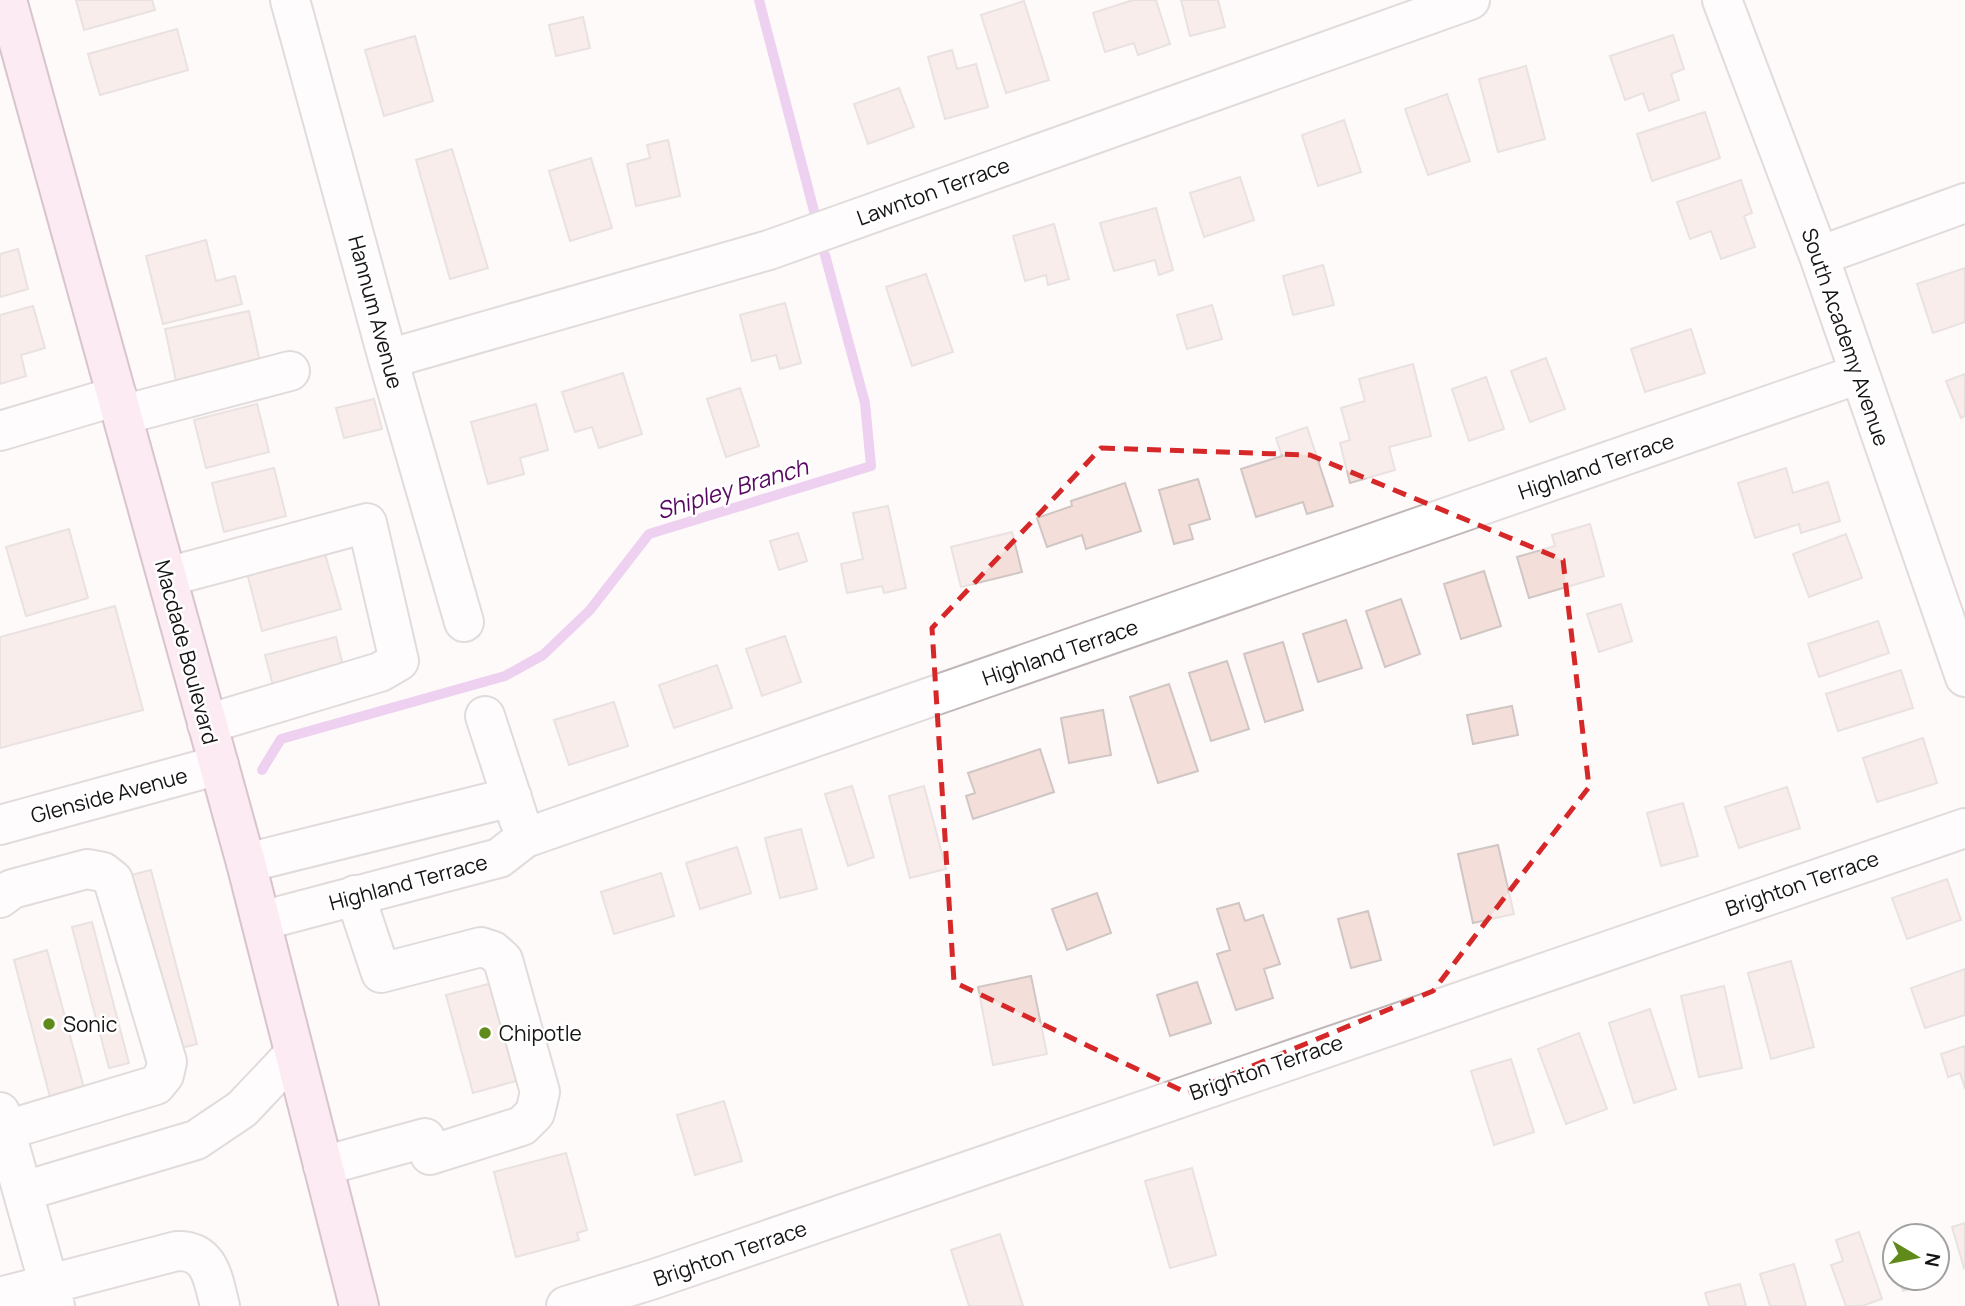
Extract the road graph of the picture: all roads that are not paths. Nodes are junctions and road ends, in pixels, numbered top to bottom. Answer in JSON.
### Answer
{"nodes":[{"id":1,"x":7,"y":0,"type":"edge"},
{"id":2,"x":290,"y":0,"type":"edge"},
{"id":3,"x":1470,"y":0,"type":"edge"},
{"id":4,"x":1721,"y":0,"type":"edge"},
{"id":5,"x":10,"y":48,"type":"edge"},
{"id":6,"x":1965,"y":203,"type":"edge"},
{"id":7,"x":1819,"y":256,"type":"junction"},
{"id":8,"x":388,"y":359,"type":"junction"},
{"id":9,"x":290,"y":371,"type":"dead end"},
{"id":10,"x":1859,"y":374,"type":"junction"},
{"id":11,"x":119,"y":406,"type":"junction"},
{"id":12,"x":0,"y":431,"type":"edge"},
{"id":13,"x":167,"y":577,"type":"junction"},
{"id":14,"x":464,"y":622,"type":"dead end"},
{"id":15,"x":1965,"y":677,"type":"edge"},
{"id":16,"x":485,"y":716,"type":"dead end"},
{"id":17,"x":207,"y":724,"type":"junction"},
{"id":18,"x":219,"y":765,"type":"junction"},
{"id":19,"x":512,"y":797,"type":"junction"},
{"id":20,"x":0,"y":825,"type":"edge"},
{"id":21,"x":1965,"y":828,"type":"edge"},
{"id":22,"x":525,"y":838,"type":"junction"},
{"id":23,"x":246,"y":863,"type":"junction"},
{"id":24,"x":355,"y":895,"type":"junction"},
{"id":25,"x":0,"y":898,"type":"edge"},
{"id":26,"x":261,"y":921,"type":"junction"},
{"id":27,"x":294,"y":1054,"type":"junction"},
{"id":28,"x":2,"y":1125,"type":"edge"},
{"id":29,"x":323,"y":1166,"type":"junction"},
{"id":30,"x":17,"y":1204,"type":"edge"},
{"id":31,"x":52,"y":1295,"type":"edge"},
{"id":32,"x":0,"y":1297,"type":"edge"},
{"id":33,"x":220,"y":1306,"type":"edge"},
{"id":34,"x":359,"y":1306,"type":"edge"},
{"id":35,"x":566,"y":1306,"type":"edge"}],
"edges":[{"from":1,"to":5,"type":"main road","name":"Macdade Boulevard"},
{"from":2,"to":8,"type":"street","name":"Hannum Avenue"},
{"from":3,"to":8,"type":"street","name":"Lawnton Terrace"},
{"from":4,"to":7,"type":"street","name":"South Academy Avenue"},
{"from":5,"to":11,"type":"main road","name":"Macdade Boulevard"},
{"from":6,"to":7,"type":"street"},
{"from":7,"to":10,"type":"street","name":"South Academy Avenue"},
{"from":8,"to":14,"type":"street","name":"Hannum Avenue"},
{"from":9,"to":11,"type":"street"},
{"from":10,"to":15,"type":"street","name":"South Academy Avenue"},
{"from":10,"to":22,"type":"street","name":"Highland Terrace"},
{"from":11,"to":12,"type":"street"},
{"from":11,"to":13,"type":"main road","name":"Macdade Boulevard"},
{"from":13,"to":17,"type":"main road","name":"Macdade Boulevard"},
{"from":13,"to":17,"type":"street"},
{"from":16,"to":19,"type":"street"},
{"from":17,"to":18,"type":"main road","name":"Macdade Boulevard"},
{"from":18,"to":20,"type":"street","name":"Glenside Avenue"},
{"from":18,"to":23,"type":"main road","name":"Macdade Boulevard"},
{"from":19,"to":22,"type":"street"},
{"from":19,"to":23,"type":"street"},
{"from":21,"to":35,"type":"street","name":"Brighton Terrace"},
{"from":22,"to":24,"type":"street","name":"Highland Terrace"},
{"from":23,"to":26,"type":"main road","name":"Macdade Boulevard"},
{"from":24,"to":26,"type":"street","name":"Highland Terrace"},
{"from":24,"to":29,"type":"street"},
{"from":25,"to":28,"type":"street"},
{"from":26,"to":27,"type":"main road","name":"Macdade Boulevard"},
{"from":27,"to":29,"type":"main road","name":"Macdade Boulevard"},
{"from":27,"to":30,"type":"street"},
{"from":28,"to":30,"type":"street"},
{"from":29,"to":34,"type":"main road","name":"Macdade Boulevard"},
{"from":30,"to":31,"type":"street"},
{"from":31,"to":32,"type":"street"},
{"from":31,"to":33,"type":"street"}]}
